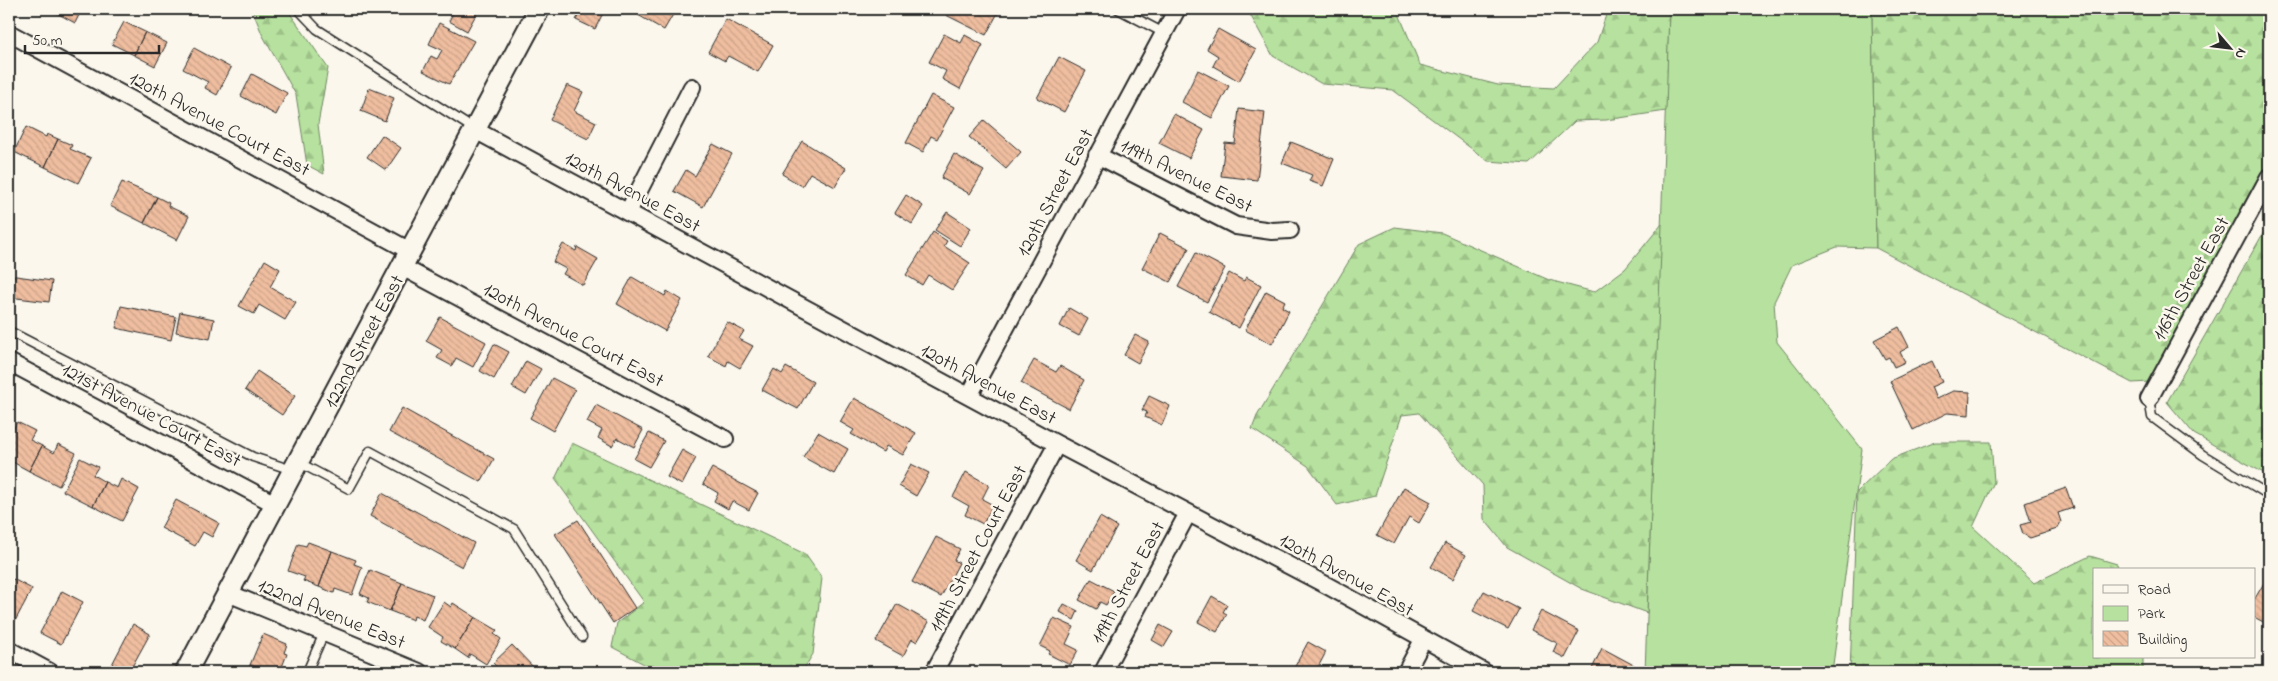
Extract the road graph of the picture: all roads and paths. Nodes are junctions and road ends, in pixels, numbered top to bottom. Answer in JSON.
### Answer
{"nodes":[{"id":1,"x":298,"y":9,"type":"edge"},
{"id":2,"x":539,"y":9,"type":"edge"},
{"id":3,"x":1118,"y":9,"type":"edge"},
{"id":4,"x":1177,"y":9,"type":"edge"},
{"id":5,"x":9,"y":33,"type":"edge"},
{"id":6,"x":1164,"y":33,"type":"junction"},
{"id":7,"x":692,"y":87,"type":"dead end"},
{"id":8,"x":475,"y":130,"type":"junction"},
{"id":9,"x":1097,"y":155,"type":"junction"},
{"id":10,"x":2269,"y":177,"type":"edge"},
{"id":11,"x":628,"y":212,"type":"junction"},
{"id":12,"x":1290,"y":230,"type":"dead end"},
{"id":13,"x":406,"y":259,"type":"junction"},
{"id":14,"x":9,"y":331,"type":"edge"},
{"id":15,"x":9,"y":362,"type":"edge"},
{"id":16,"x":969,"y":396,"type":"junction"},
{"id":17,"x":2149,"y":399,"type":"joint"},
{"id":18,"x":725,"y":439,"type":"dead end"},
{"id":19,"x":1057,"y":444,"type":"junction"},
{"id":20,"x":296,"y":466,"type":"junction"},
{"id":21,"x":2269,"y":495,"type":"edge"},
{"id":22,"x":275,"y":504,"type":"junction"},
{"id":23,"x":1188,"y":513,"type":"junction"},
{"id":24,"x":228,"y":593,"type":"junction"},
{"id":25,"x":324,"y":633,"type":"junction"},
{"id":26,"x":582,"y":636,"type":"dead end"},
{"id":27,"x":1423,"y":640,"type":"junction"},
{"id":28,"x":9,"y":650,"type":"edge"},
{"id":29,"x":47,"y":672,"type":"edge"},
{"id":30,"x":186,"y":672,"type":"edge"},
{"id":31,"x":307,"y":672,"type":"edge"},
{"id":32,"x":419,"y":672,"type":"edge"},
{"id":33,"x":934,"y":672,"type":"edge"},
{"id":34,"x":1103,"y":672,"type":"edge"},
{"id":35,"x":1406,"y":672,"type":"edge"},
{"id":36,"x":1484,"y":672,"type":"edge"}],
"edges":[{"from":1,"to":8,"type":"lane"},
{"from":2,"to":8,"type":"street","name":"122nd Street East"},
{"from":3,"to":6,"type":"lane"},
{"from":4,"to":6,"type":"street","name":"120th Street East"},
{"from":5,"to":13,"type":"street","name":"120th Avenue Court East"},
{"from":6,"to":9,"type":"street","name":"120th Street East"},
{"from":7,"to":11,"type":"street"},
{"from":8,"to":11,"type":"street","name":"120th Avenue East"},
{"from":8,"to":13,"type":"street","name":"122nd Street East"},
{"from":9,"to":12,"type":"street","name":"119th Avenue East"},
{"from":9,"to":16,"type":"street","name":"120th Street East"},
{"from":10,"to":17,"type":"street","name":"116th Street East"},
{"from":11,"to":16,"type":"street","name":"120th Avenue East"},
{"from":13,"to":18,"type":"street","name":"120th Avenue Court East"},
{"from":13,"to":20,"type":"street","name":"122nd Street East"},
{"from":14,"to":20,"type":"lane"},
{"from":15,"to":22,"type":"street","name":"121st Avenue Court East"},
{"from":16,"to":19,"type":"street","name":"120th Avenue East"},
{"from":17,"to":21,"type":"lane"},
{"from":19,"to":23,"type":"street","name":"120th Avenue East"},
{"from":19,"to":33,"type":"street","name":"119th Street Court East"},
{"from":20,"to":22,"type":"street","name":"122nd Street East"},
{"from":20,"to":26,"type":"lane"},
{"from":22,"to":24,"type":"street","name":"122nd Street East"},
{"from":23,"to":27,"type":"street","name":"120th Avenue East"},
{"from":23,"to":34,"type":"street","name":"119th Street East"},
{"from":24,"to":25,"type":"street","name":"122nd Avenue East"},
{"from":24,"to":30,"type":"street","name":"122nd Street East"},
{"from":25,"to":31,"type":"lane"},
{"from":25,"to":32,"type":"street","name":"122nd Avenue East"},
{"from":27,"to":35,"type":"street"},
{"from":27,"to":36,"type":"street","name":"120th Avenue East"},
{"from":28,"to":29,"type":"street"}]}
